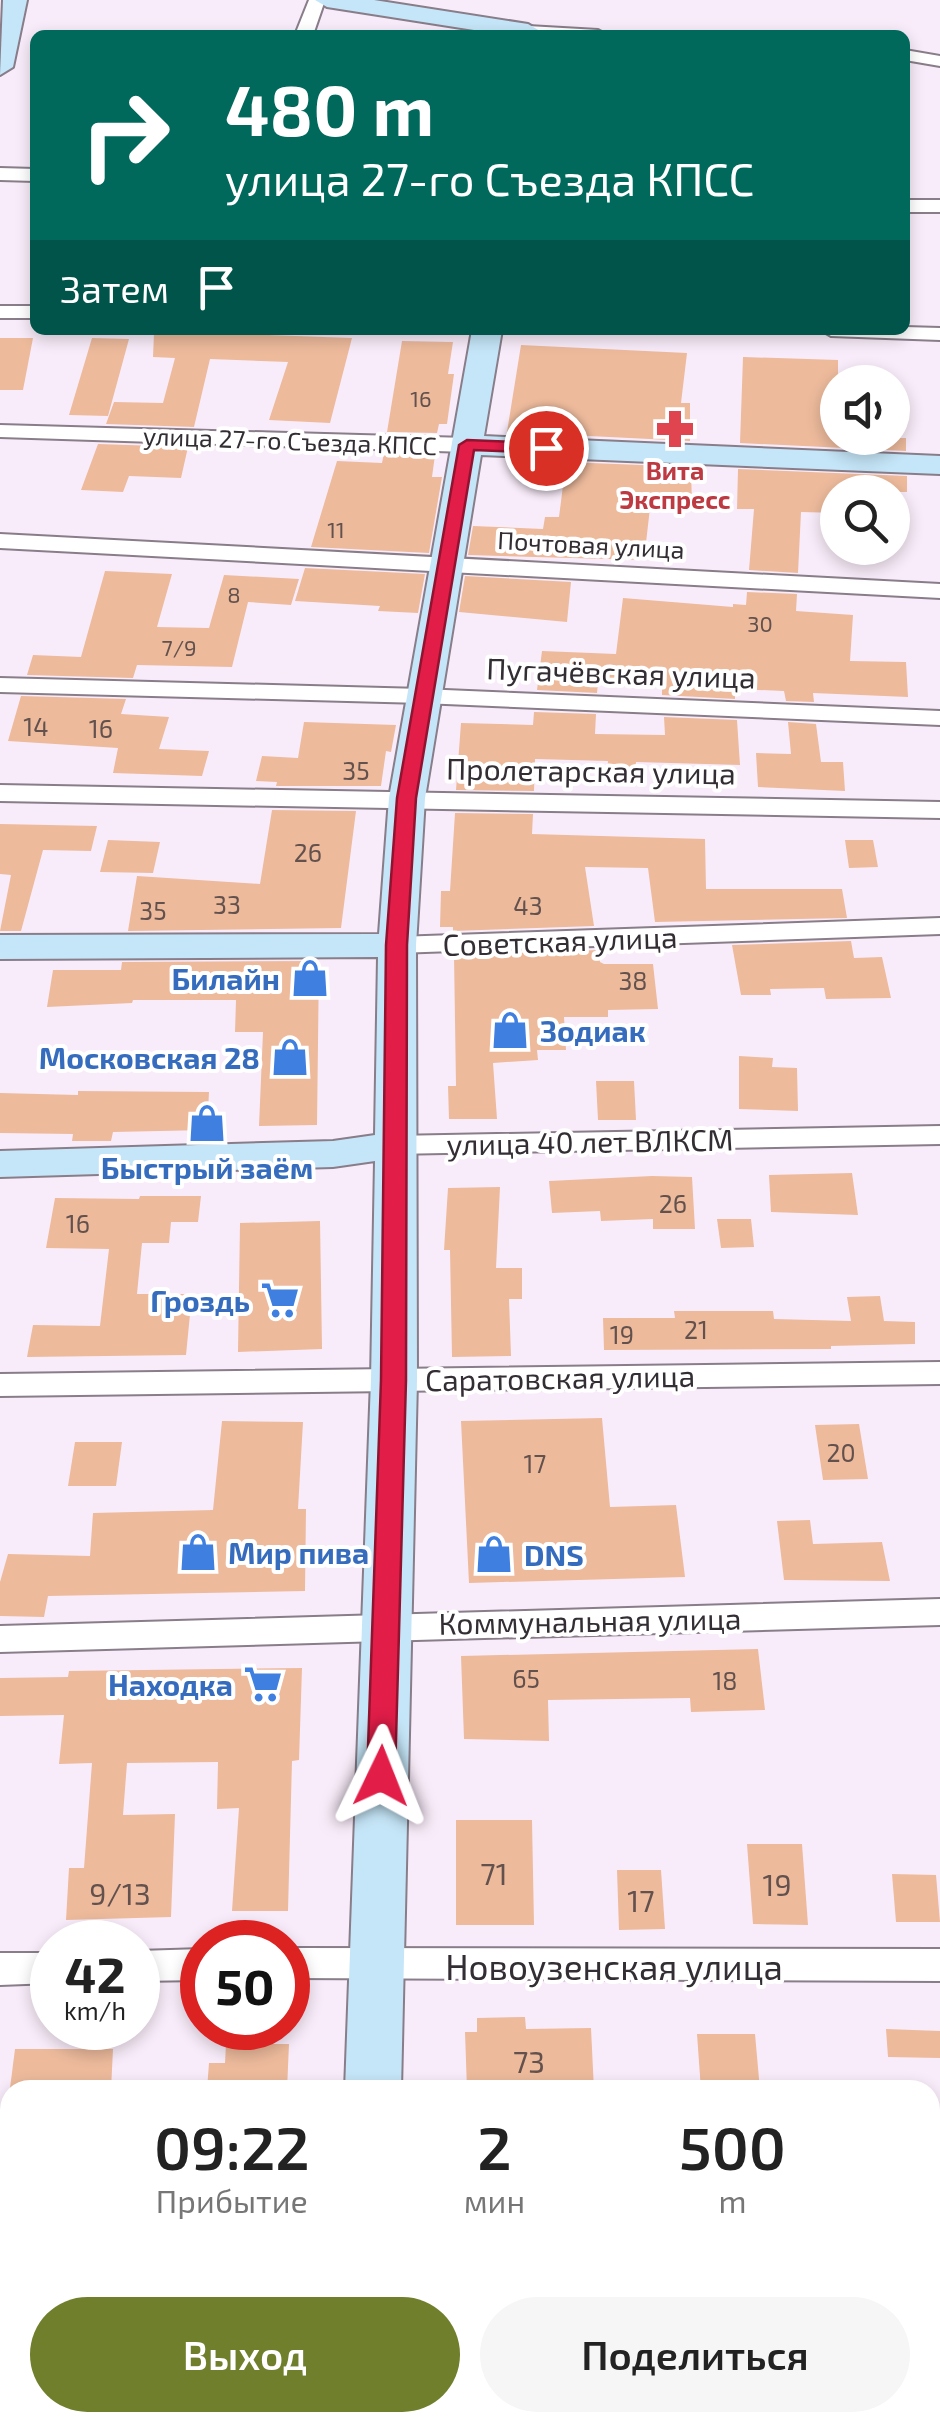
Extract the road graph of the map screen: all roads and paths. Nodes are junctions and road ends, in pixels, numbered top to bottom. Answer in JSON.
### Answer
{"nodes":[{"id":1,"x":15,"y":0,"type":"edge"},
{"id":2,"x":317,"y":0,"type":"edge"},
{"id":3,"x":328,"y":0,"type":"edge"},
{"id":4,"x":533,"y":0,"type":"edge"},
{"id":5,"x":306,"y":30,"type":"edge"},
{"id":6,"x":510,"y":30,"type":"edge"},
{"id":7,"x":528,"y":30,"type":"edge"},
{"id":8,"x":910,"y":56,"type":"edge"},
{"id":9,"x":940,"y":61,"type":"edge"},
{"id":10,"x":0,"y":68,"type":"edge"},
{"id":11,"x":0,"y":174,"type":"edge"},
{"id":12,"x":30,"y":175,"type":"edge"},
{"id":13,"x":910,"y":206,"type":"edge"},
{"id":14,"x":940,"y":206,"type":"edge"},
{"id":15,"x":0,"y":312,"type":"edge"},
{"id":16,"x":30,"y":312,"type":"edge"},
{"id":17,"x":910,"y":333,"type":"edge"},
{"id":18,"x":940,"y":334,"type":"edge"},
{"id":19,"x":486,"y":335,"type":"edge"},
{"id":20,"x":0,"y":431,"type":"edge"},
{"id":21,"x":467,"y":445,"type":"junction"},
{"id":22,"x":940,"y":466,"type":"edge"},
{"id":23,"x":0,"y":541,"type":"edge"},
{"id":24,"x":447,"y":564,"type":"junction"},
{"id":25,"x":940,"y":591,"type":"edge"},
{"id":26,"x":0,"y":685,"type":"edge"},
{"id":27,"x":422,"y":696,"type":"junction"},
{"id":28,"x":940,"y":718,"type":"edge"},
{"id":29,"x":0,"y":794,"type":"edge"},
{"id":30,"x":407,"y":798,"type":"junction"},
{"id":31,"x":940,"y":810,"type":"edge"},
{"id":32,"x":940,"y":926,"type":"edge"},
{"id":33,"x":397,"y":945,"type":"junction"},
{"id":34,"x":0,"y":946,"type":"edge"},
{"id":35,"x":940,"y":1135,"type":"edge"},
{"id":36,"x":394,"y":1145,"type":"junction"},
{"id":37,"x":0,"y":1164,"type":"edge"},
{"id":38,"x":940,"y":1373,"type":"edge"},
{"id":39,"x":394,"y":1380,"type":"junction"},
{"id":40,"x":0,"y":1385,"type":"edge"},
{"id":41,"x":940,"y":1612,"type":"edge"},
{"id":42,"x":386,"y":1625,"type":"junction"},
{"id":43,"x":0,"y":1640,"type":"edge"},
{"id":44,"x":310,"y":1964,"type":"edge"},
{"id":45,"x":375,"y":1966,"type":"junction"},
{"id":46,"x":940,"y":1966,"type":"edge"},
{"id":47,"x":30,"y":1968,"type":"edge"},
{"id":48,"x":0,"y":1969,"type":"edge"},
{"id":49,"x":373,"y":2080,"type":"edge"}],
"edges":[{"from":1,"to":10,"type":"main road"},
{"from":2,"to":5,"type":"street"},
{"from":3,"to":6,"type":"main road"},
{"from":4,"to":7,"type":"main road"},
{"from":8,"to":9,"type":"street"},
{"from":11,"to":12,"type":"street"},
{"from":13,"to":14,"type":"street"},
{"from":15,"to":16,"type":"street"},
{"from":17,"to":18,"type":"street"},
{"from":19,"to":21,"type":"main road"},
{"from":20,"to":21,"type":"street","name":"улица 27-го Съезда КПСС"},
{"from":21,"to":22,"type":"main road","name":"улица 27-го Съезда КПСС"},
{"from":21,"to":24,"type":"main road"},
{"from":23,"to":24,"type":"street","name":"Почтовая улица"},
{"from":24,"to":25,"type":"street","name":"Почтовая улица"},
{"from":24,"to":27,"type":"main road"},
{"from":26,"to":27,"type":"street","name":"Пугачёвская улица"},
{"from":27,"to":28,"type":"street","name":"Пугачёвская улица"},
{"from":27,"to":30,"type":"main road"},
{"from":29,"to":30,"type":"street","name":"Пролетарская улица"},
{"from":30,"to":31,"type":"street","name":"Пролетарская улица"},
{"from":30,"to":33,"type":"main road"},
{"from":32,"to":33,"type":"street","name":"Советская улица"},
{"from":33,"to":34,"type":"main road","name":"Советская улица"},
{"from":33,"to":36,"type":"main road"},
{"from":35,"to":36,"type":"street","name":"улица 40 лет ВЛКСМ"},
{"from":36,"to":37,"type":"main road","name":"улица 40 лет ВЛКСМ"},
{"from":36,"to":39,"type":"main road"},
{"from":38,"to":39,"type":"street","name":"Саратовская улица"},
{"from":39,"to":40,"type":"street","name":"Саратовская улица"},
{"from":39,"to":42,"type":"main road"},
{"from":41,"to":42,"type":"street","name":"Коммунальная улица"},
{"from":42,"to":43,"type":"street","name":"Коммунальная улица"},
{"from":42,"to":45,"type":"main road"},
{"from":44,"to":45,"type":"street","name":"Новоузенская улица"},
{"from":45,"to":46,"type":"street","name":"Новоузенская улица"},
{"from":45,"to":49,"type":"main road"},
{"from":47,"to":48,"type":"street"}]}
